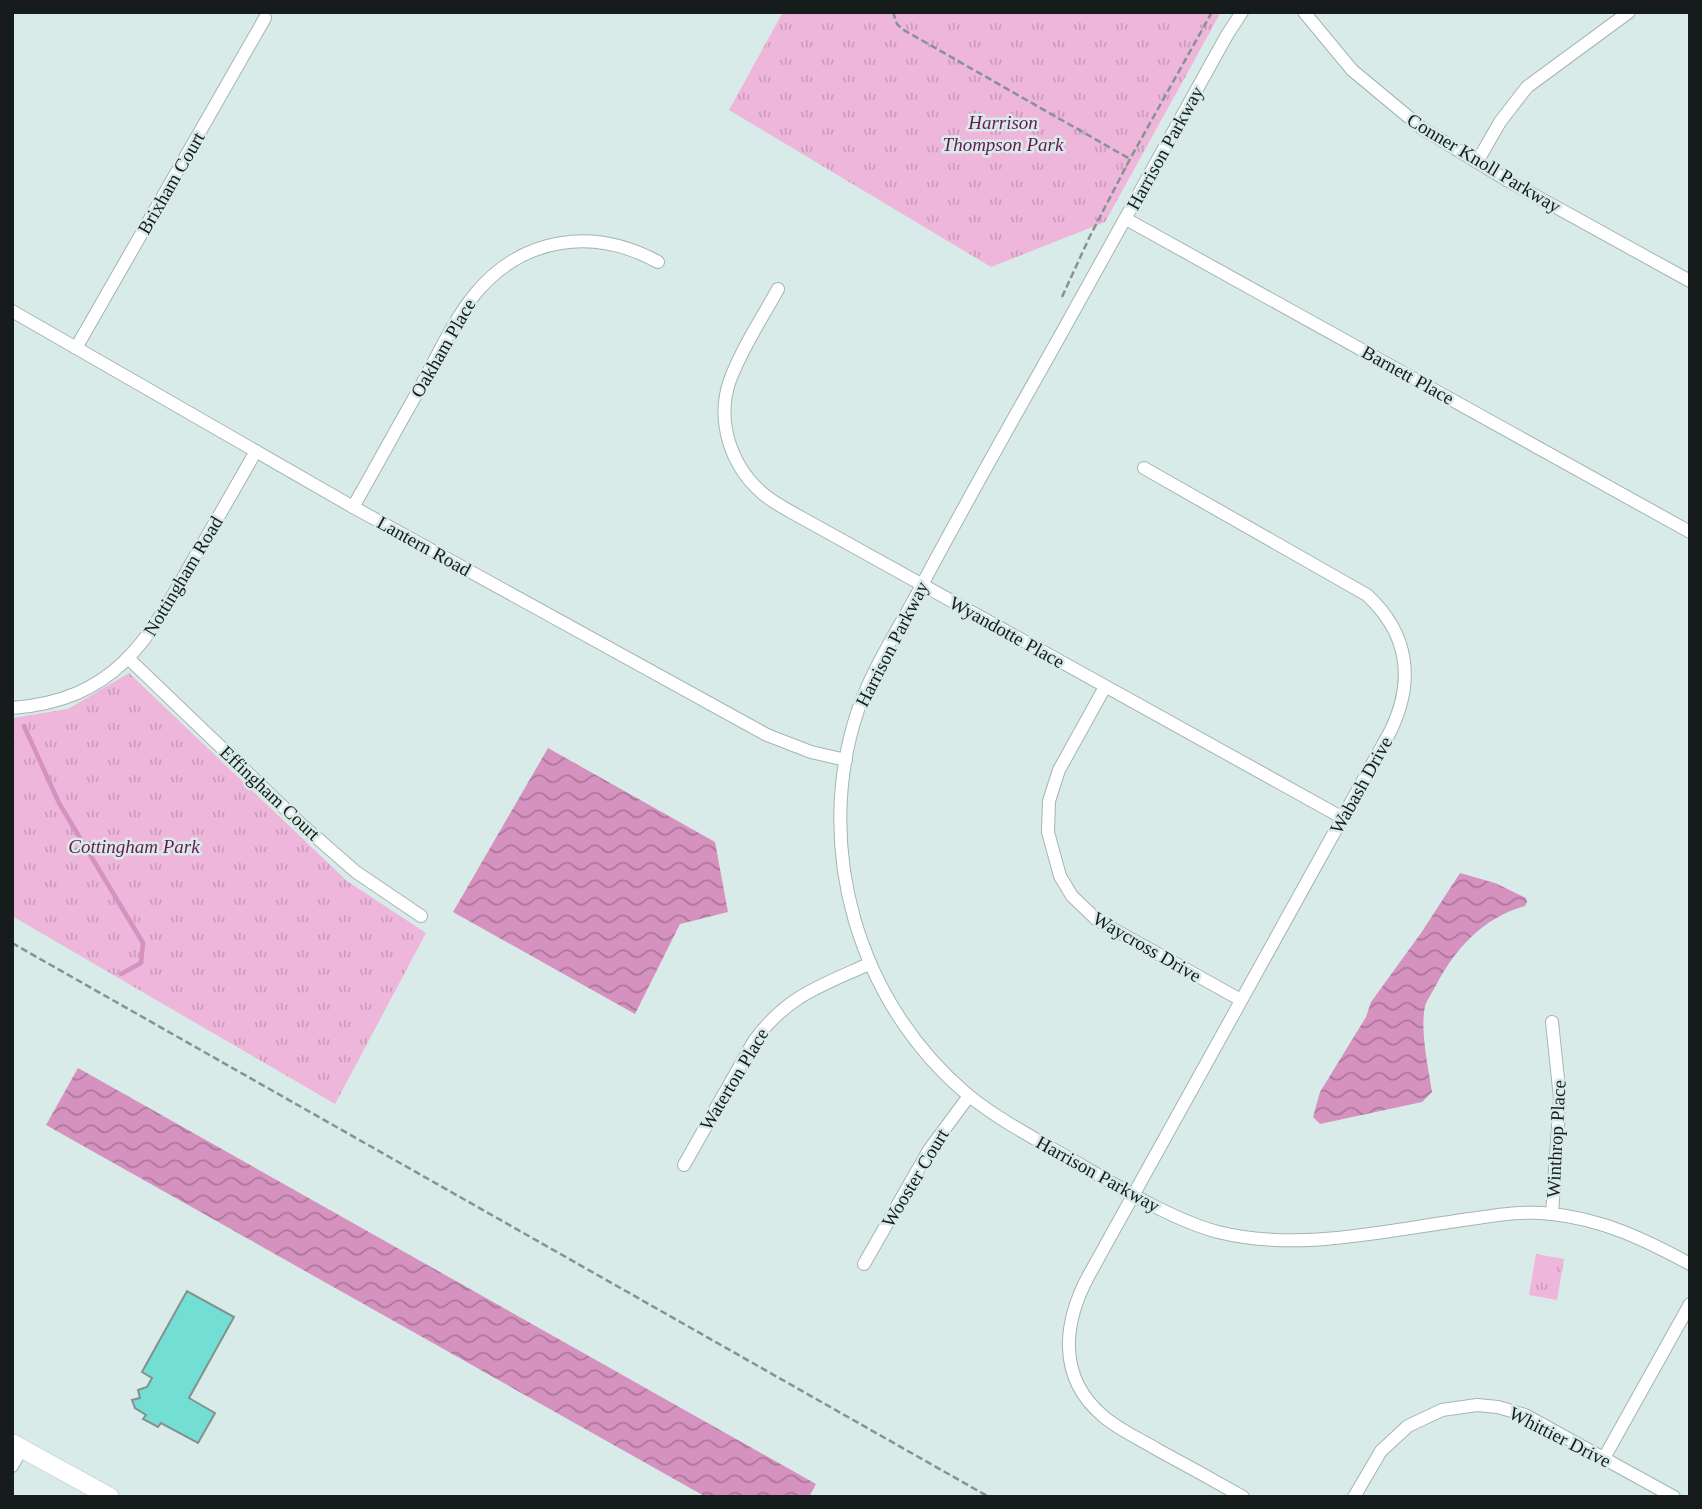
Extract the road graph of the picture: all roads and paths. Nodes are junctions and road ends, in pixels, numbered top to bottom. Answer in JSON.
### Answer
{"nodes":[{"id":1,"x":893,"y":12,"type":"edge"},
{"id":2,"x":1212,"y":12,"type":"edge"},
{"id":3,"x":1242,"y":12,"type":"edge"},
{"id":4,"x":1304,"y":12,"type":"edge"},
{"id":5,"x":1629,"y":12,"type":"edge"},
{"id":6,"x":265,"y":18,"type":"dead end"},
{"id":7,"x":1130,"y":159,"type":"junction"},
{"id":8,"x":1477,"y":162,"type":"junction"},
{"id":9,"x":1126,"y":219,"type":"junction"},
{"id":10,"x":658,"y":262,"type":"dead end"},
{"id":11,"x":1690,"y":281,"type":"edge"},
{"id":12,"x":778,"y":289,"type":"dead end"},
{"id":13,"x":1062,"y":297,"type":"dead end"},
{"id":14,"x":12,"y":311,"type":"edge"},
{"id":15,"x":76,"y":348,"type":"junction"},
{"id":16,"x":256,"y":451,"type":"junction"},
{"id":17,"x":1144,"y":468,"type":"dead end"},
{"id":18,"x":353,"y":507,"type":"junction"},
{"id":19,"x":1690,"y":532,"type":"edge"},
{"id":20,"x":922,"y":584,"type":"junction"},
{"id":21,"x":129,"y":659,"type":"junction"},
{"id":22,"x":1105,"y":687,"type":"junction"},
{"id":23,"x":12,"y":708,"type":"edge"},
{"id":24,"x":846,"y":760,"type":"junction"},
{"id":25,"x":1343,"y":818,"type":"junction"},
{"id":26,"x":93,"y":841,"type":"dead end"},
{"id":27,"x":75,"y":850,"type":"dead end"},
{"id":28,"x":421,"y":916,"type":"dead end"},
{"id":29,"x":12,"y":943,"type":"edge"},
{"id":30,"x":869,"y":964,"type":"junction"},
{"id":31,"x":1241,"y":1000,"type":"junction"},
{"id":32,"x":1552,"y":1022,"type":"dead end"},
{"id":33,"x":969,"y":1096,"type":"junction"},
{"id":34,"x":684,"y":1165,"type":"dead end"},
{"id":35,"x":1133,"y":1194,"type":"junction"},
{"id":36,"x":1552,"y":1214,"type":"junction"},
{"id":37,"x":864,"y":1264,"type":"dead end"},
{"id":38,"x":1690,"y":1264,"type":"edge"},
{"id":39,"x":1690,"y":1304,"type":"edge"},
{"id":40,"x":17,"y":1446,"type":"edge"},
{"id":41,"x":1604,"y":1458,"type":"junction"},
{"id":42,"x":12,"y":1466,"type":"edge"},
{"id":43,"x":110,"y":1497,"type":"edge"},
{"id":44,"x":989,"y":1497,"type":"edge"},
{"id":45,"x":1243,"y":1497,"type":"edge"},
{"id":46,"x":1353,"y":1497,"type":"edge"},
{"id":47,"x":1674,"y":1497,"type":"edge"}],
"edges":[{"from":1,"to":7,"type":"path"},
{"from":2,"to":7,"type":"path"},
{"from":3,"to":9,"type":"street","name":"Harrison Parkway"},
{"from":4,"to":8,"type":"street","name":"Conner Knoll Parkway"},
{"from":5,"to":8,"type":"street"},
{"from":6,"to":15,"type":"street","name":"Brixham Court"},
{"from":7,"to":13,"type":"path"},
{"from":8,"to":11,"type":"street","name":"Conner Knoll Parkway"},
{"from":9,"to":19,"type":"street","name":"Barnett Place"},
{"from":9,"to":20,"type":"street","name":"Harrison Parkway"},
{"from":10,"to":18,"type":"street","name":"Oakham Place"},
{"from":12,"to":20,"type":"street","name":"Wyandotte Place"},
{"from":14,"to":15,"type":"street","name":"Lantern Road"},
{"from":15,"to":16,"type":"street","name":"Lantern Road"},
{"from":16,"to":18,"type":"street","name":"Lantern Road"},
{"from":16,"to":21,"type":"street","name":"Nottingham Road"},
{"from":17,"to":25,"type":"street","name":"Wabash Drive"},
{"from":18,"to":24,"type":"street","name":"Lantern Road"},
{"from":20,"to":22,"type":"street","name":"Wyandotte Place"},
{"from":20,"to":24,"type":"street","name":"Harrison Parkway"},
{"from":21,"to":23,"type":"street","name":"Nottingham Road"},
{"from":21,"to":28,"type":"street","name":"Effingham Court"},
{"from":22,"to":25,"type":"street","name":"Wyandotte Place"},
{"from":22,"to":31,"type":"street","name":"Waycross Drive"},
{"from":24,"to":30,"type":"street","name":"Harrison Parkway"},
{"from":25,"to":31,"type":"street","name":"Wabash Drive"},
{"from":26,"to":27,"type":"path"},
{"from":29,"to":44,"type":"path"},
{"from":30,"to":33,"type":"street","name":"Harrison Parkway"},
{"from":30,"to":34,"type":"street","name":"Waterton Place"},
{"from":31,"to":35,"type":"street","name":"Wabash Drive"},
{"from":32,"to":36,"type":"street","name":"Winthrop Place"},
{"from":33,"to":35,"type":"street","name":"Harrison Parkway"},
{"from":33,"to":37,"type":"street","name":"Wooster Court"},
{"from":35,"to":36,"type":"street","name":"Harrison Parkway"},
{"from":35,"to":45,"type":"street","name":"Wabash Drive"},
{"from":36,"to":38,"type":"street","name":"Harrison Parkway"},
{"from":39,"to":41,"type":"street"},
{"from":40,"to":42,"type":"street"},
{"from":40,"to":43,"type":"street"},
{"from":41,"to":46,"type":"street","name":"Whittier Drive"},
{"from":41,"to":47,"type":"street","name":"Whittier Drive"}]}
